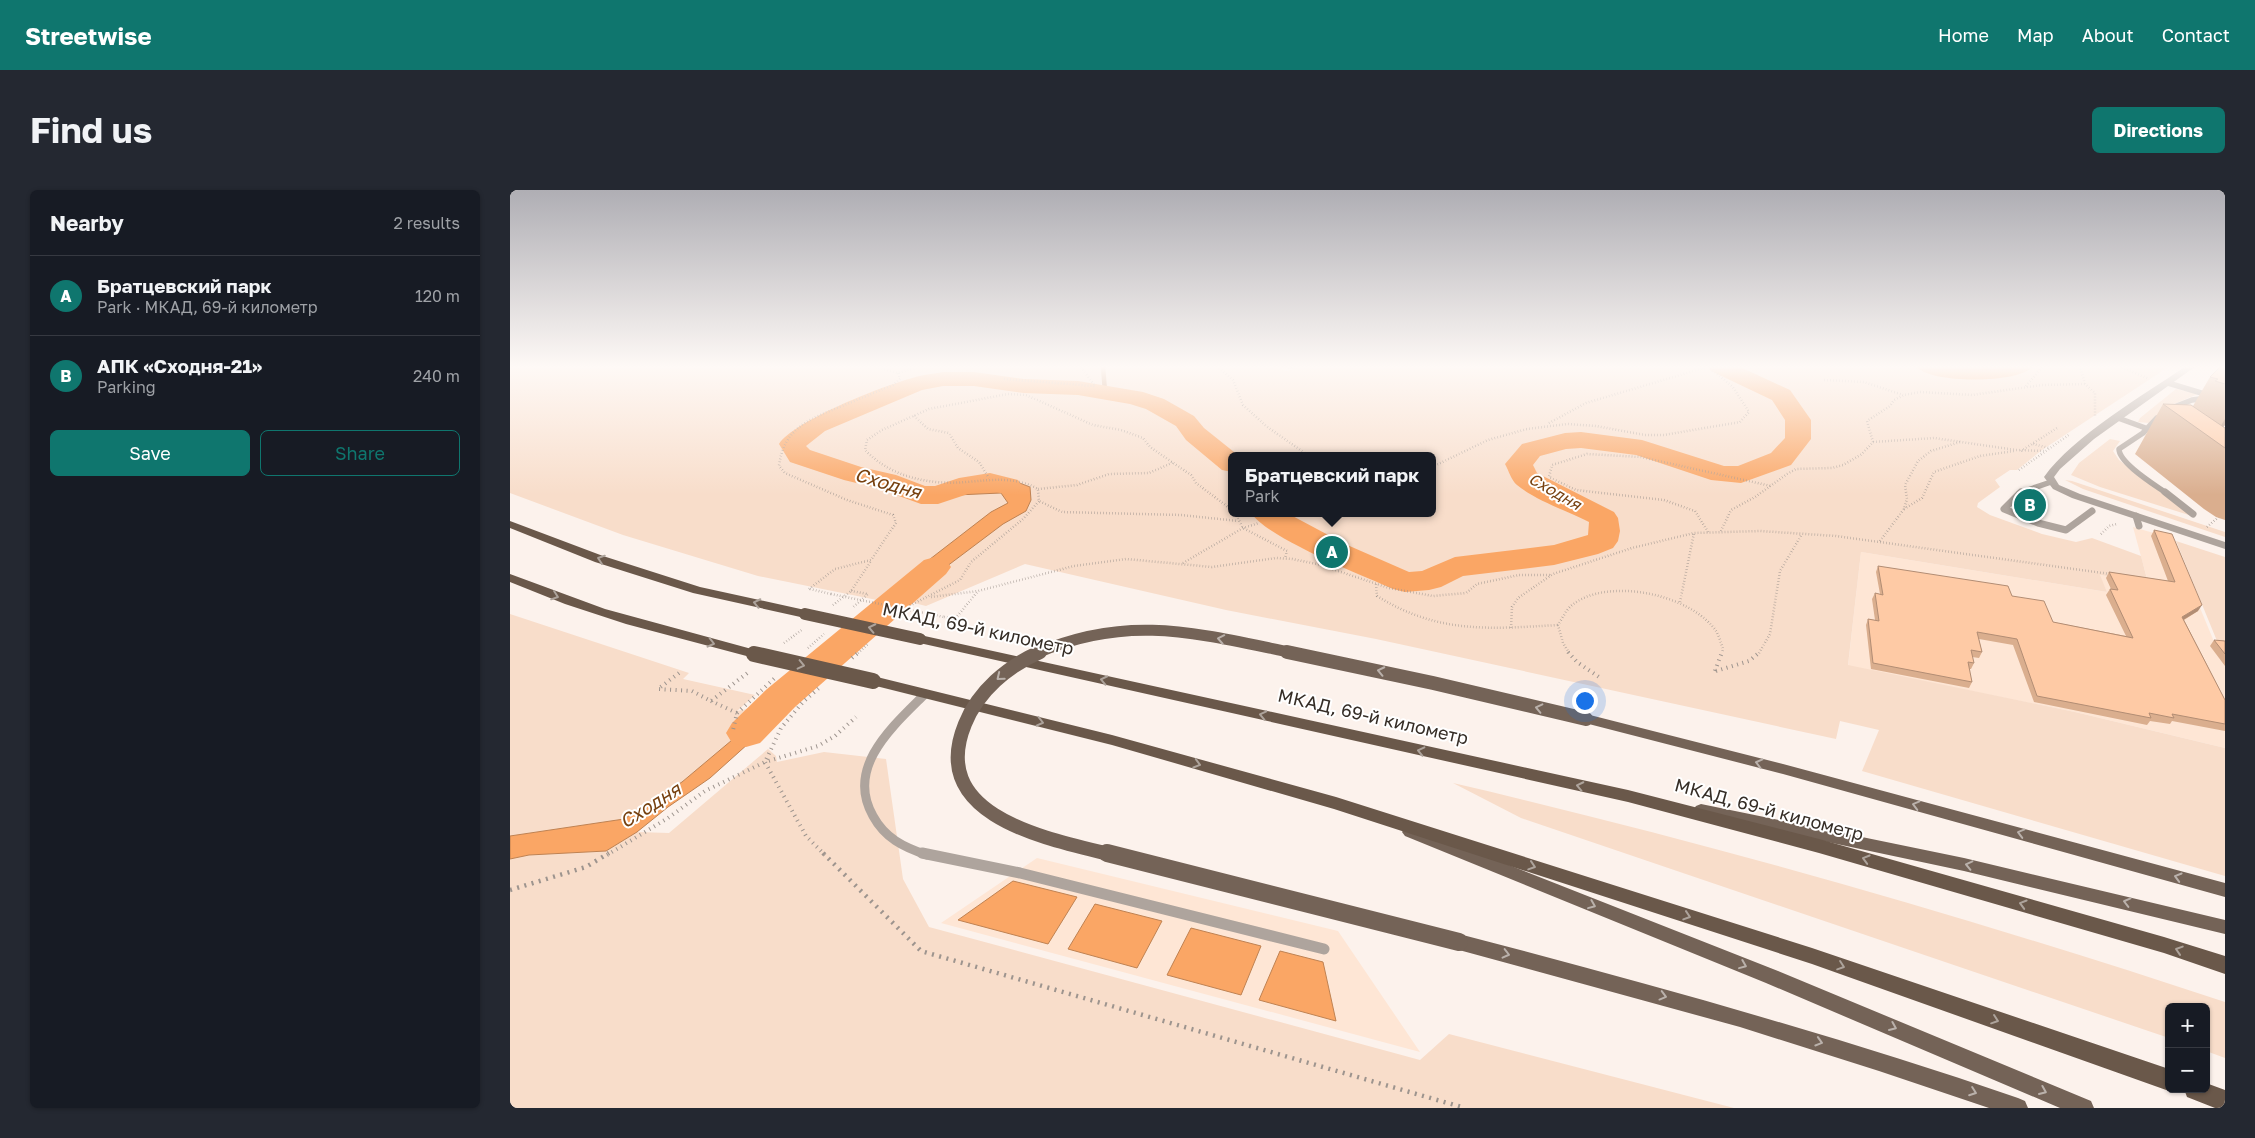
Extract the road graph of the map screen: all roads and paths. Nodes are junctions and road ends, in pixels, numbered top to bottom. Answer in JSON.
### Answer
{"nodes":[{"id":1,"x":834,"y":409,"type":"edge"},
{"id":2,"x":935,"y":409,"type":"edge"},
{"id":3,"x":1058,"y":409,"type":"edge"},
{"id":4,"x":1247,"y":409,"type":"edge"},
{"id":5,"x":1574,"y":409,"type":"edge"},
{"id":6,"x":1747,"y":409,"type":"edge"},
{"id":7,"x":1884,"y":409,"type":"edge"},
{"id":8,"x":2095,"y":409,"type":"edge"},
{"id":9,"x":2131,"y":409,"type":"edge"},
{"id":10,"x":2171,"y":409,"type":"edge"},
{"id":11,"x":914,"y":416,"type":"junction"},
{"id":12,"x":2095,"y":417,"type":"dead end"},
{"id":13,"x":2118,"y":418,"type":"junction"},
{"id":14,"x":1548,"y":423,"type":"junction"},
{"id":15,"x":2056,"y":428,"type":"dead end"},
{"id":16,"x":2147,"y":429,"type":"junction"},
{"id":17,"x":2160,"y":434,"type":"dead end"},
{"id":18,"x":1873,"y":442,"type":"junction"},
{"id":19,"x":1960,"y":442,"type":"junction"},
{"id":20,"x":2033,"y":443,"type":"junction"},
{"id":21,"x":2048,"y":448,"type":"dead end"},
{"id":22,"x":2019,"y":451,"type":"junction"},
{"id":23,"x":2044,"y":451,"type":"dead end"},
{"id":24,"x":1303,"y":452,"type":"edge"},
{"id":25,"x":1174,"y":462,"type":"junction"},
{"id":26,"x":1436,"y":465,"type":"edge"},
{"id":27,"x":988,"y":478,"type":"junction"},
{"id":28,"x":2052,"y":482,"type":"junction"},
{"id":29,"x":1771,"y":486,"type":"junction"},
{"id":30,"x":1038,"y":489,"type":"junction"},
{"id":31,"x":1039,"y":501,"type":"junction"},
{"id":32,"x":1228,"y":507,"type":"edge"},
{"id":33,"x":1904,"y":509,"type":"junction"},
{"id":34,"x":2092,"y":511,"type":"dead end"},
{"id":35,"x":2193,"y":514,"type":"dead end"},
{"id":36,"x":2136,"y":516,"type":"junction"},
{"id":37,"x":1236,"y":517,"type":"edge"},
{"id":38,"x":1238,"y":521,"type":"junction"},
{"id":39,"x":1259,"y":523,"type":"dead end"},
{"id":40,"x":510,"y":524,"type":"edge"},
{"id":41,"x":2139,"y":526,"type":"dead end"},
{"id":42,"x":1242,"y":528,"type":"junction"},
{"id":43,"x":1708,"y":532,"type":"junction"},
{"id":44,"x":1720,"y":532,"type":"junction"},
{"id":45,"x":1694,"y":533,"type":"junction"},
{"id":46,"x":1802,"y":534,"type":"junction"},
{"id":47,"x":1880,"y":541,"type":"junction"},
{"id":48,"x":2225,"y":546,"type":"edge"},
{"id":49,"x":1285,"y":558,"type":"junction"},
{"id":50,"x":1183,"y":564,"type":"junction"},
{"id":51,"x":1554,"y":574,"type":"junction"},
{"id":52,"x":2111,"y":574,"type":"edge"},
{"id":53,"x":510,"y":578,"type":"edge"},
{"id":54,"x":1376,"y":584,"type":"junction"},
{"id":55,"x":978,"y":591,"type":"junction"},
{"id":56,"x":1680,"y":602,"type":"junction"},
{"id":57,"x":910,"y":606,"type":"junction"},
{"id":58,"x":895,"y":619,"type":"dead end"},
{"id":59,"x":1558,"y":625,"type":"junction"},
{"id":60,"x":1511,"y":628,"type":"junction"},
{"id":61,"x":874,"y":638,"type":"dead end"},
{"id":62,"x":846,"y":664,"type":"dead end"},
{"id":63,"x":680,"y":673,"type":"dead end"},
{"id":64,"x":1599,"y":677,"type":"dead end"},
{"id":65,"x":664,"y":683,"type":"dead end"},
{"id":66,"x":824,"y":683,"type":"dead end"},
{"id":67,"x":925,"y":694,"type":"junction"},
{"id":68,"x":711,"y":701,"type":"dead end"},
{"id":69,"x":856,"y":717,"type":"dead end"},
{"id":70,"x":733,"y":730,"type":"dead end"},
{"id":71,"x":765,"y":762,"type":"junction"},
{"id":72,"x":1628,"y":796,"type":"junction"},
{"id":73,"x":1336,"y":803,"type":"junction"},
{"id":74,"x":510,"y":890,"type":"edge"},
{"id":75,"x":2225,"y":890,"type":"edge"},
{"id":76,"x":2225,"y":927,"type":"edge"},
{"id":77,"x":1324,"y":950,"type":"dead end"},
{"id":78,"x":2225,"y":965,"type":"edge"},
{"id":79,"x":2165,"y":1079,"type":"edge"},
{"id":80,"x":2205,"y":1093,"type":"edge"},
{"id":81,"x":2225,"y":1101,"type":"edge"},
{"id":82,"x":1465,"y":1108,"type":"edge"},
{"id":83,"x":2018,"y":1108,"type":"edge"},
{"id":84,"x":2084,"y":1108,"type":"edge"}],
"edges":[{"from":1,"to":55,"type":"path","bridge":true},
{"from":2,"to":11,"type":"path"},
{"from":3,"to":25,"type":"path"},
{"from":4,"to":24,"type":"path"},
{"from":5,"to":14,"type":"path"},
{"from":6,"to":14,"type":"path"},
{"from":7,"to":18,"type":"path"},
{"from":8,"to":12,"type":"path"},
{"from":9,"to":13,"type":"street"},
{"from":10,"to":16,"type":"lane"},
{"from":11,"to":27,"type":"path"},
{"from":11,"to":27,"type":"path"},
{"from":13,"to":16,"type":"lane"},
{"from":13,"to":28,"type":"street"},
{"from":14,"to":26,"type":"path"},
{"from":15,"to":20,"type":"path"},
{"from":16,"to":17,"type":"lane"},
{"from":16,"to":35,"type":"lane"},
{"from":18,"to":19,"type":"path"},
{"from":18,"to":29,"type":"path"},
{"from":19,"to":22,"type":"path"},
{"from":19,"to":33,"type":"path"},
{"from":20,"to":21,"type":"path"},
{"from":20,"to":22,"type":"path"},
{"from":22,"to":23,"type":"path"},
{"from":22,"to":33,"type":"path"},
{"from":25,"to":30,"type":"path"},
{"from":25,"to":32,"type":"path"},
{"from":27,"to":30,"type":"path"},
{"from":28,"to":34,"type":"lane"},
{"from":28,"to":36,"type":"street"},
{"from":29,"to":43,"type":"path"},
{"from":29,"to":44,"type":"path"},
{"from":30,"to":31,"type":"path"},
{"from":31,"to":38,"type":"path"},
{"from":31,"to":57,"type":"path"},
{"from":33,"to":47,"type":"path"},
{"from":36,"to":41,"type":"lane"},
{"from":36,"to":48,"type":"street"},
{"from":37,"to":38,"type":"path"},
{"from":38,"to":42,"type":"path"},
{"from":39,"to":42,"type":"path"},
{"from":72,"to":40,"type":"highway","name":"МКАД, 69-й километр","one_way":true,"bridge":true},
{"from":42,"to":49,"type":"path"},
{"from":42,"to":50,"type":"path"},
{"from":43,"to":44,"type":"path"},
{"from":43,"to":45,"type":"path"},
{"from":44,"to":46,"type":"path"},
{"from":45,"to":51,"type":"path"},
{"from":45,"to":56,"type":"path"},
{"from":46,"to":47,"type":"path"},
{"from":46,"to":56,"type":"path"},
{"from":47,"to":52,"type":"path"},
{"from":49,"to":50,"type":"path"},
{"from":49,"to":54,"type":"path"},
{"from":50,"to":55,"type":"path"},
{"from":51,"to":54,"type":"path"},
{"from":51,"to":60,"type":"path"},
{"from":53,"to":67,"type":"highway","one_way":true,"bridge":true},
{"from":54,"to":60,"type":"path"},
{"from":55,"to":57,"type":"path"},
{"from":56,"to":59,"type":"path"},
{"from":57,"to":58,"type":"path"},
{"from":59,"to":60,"type":"path"},
{"from":59,"to":64,"type":"path"},
{"from":61,"to":62,"type":"path"},
{"from":63,"to":65,"type":"path"},
{"from":66,"to":71,"type":"path"},
{"from":67,"to":73,"type":"highway","one_way":true},
{"from":67,"to":77,"type":"lane"},
{"from":68,"to":70,"type":"path"},
{"from":69,"to":71,"type":"path"},
{"from":71,"to":74,"type":"path"},
{"from":71,"to":82,"type":"path"},
{"from":76,"to":72,"type":"main road","one_way":true},
{"from":78,"to":72,"type":"highway","name":"МКАД, 69-й километр","one_way":true},
{"from":73,"to":79,"type":"highway","one_way":true},
{"from":73,"to":84,"type":"main road","one_way":true},
{"from":75,"to":83,"type":"main road","one_way":true,"bridge":true},
{"from":80,"to":81,"type":"highway"}]}
